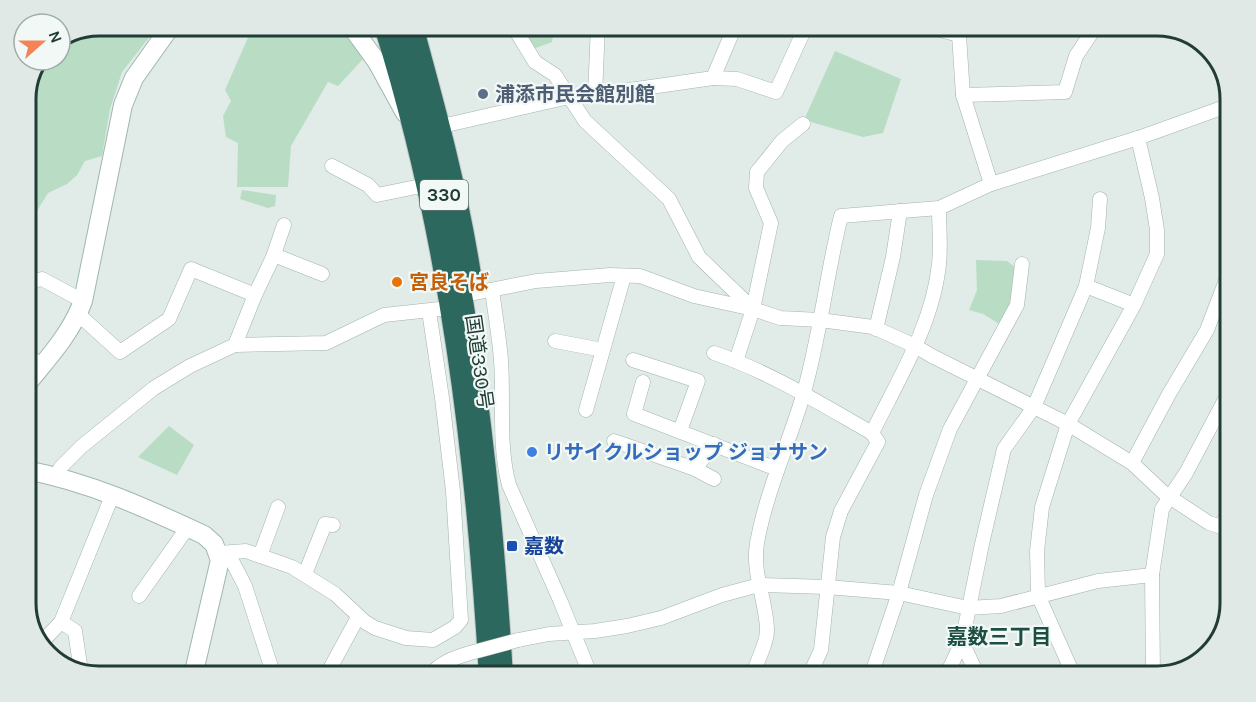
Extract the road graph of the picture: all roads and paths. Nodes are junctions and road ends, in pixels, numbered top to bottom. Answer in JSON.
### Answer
{"nodes":[{"id":1,"x":164,"y":36,"type":"edge"},
{"id":2,"x":358,"y":36,"type":"edge"},
{"id":3,"x":386,"y":36,"type":"edge"},
{"id":4,"x":403,"y":36,"type":"edge"},
{"id":5,"x":417,"y":36,"type":"edge"},
{"id":6,"x":519,"y":36,"type":"edge"},
{"id":7,"x":598,"y":36,"type":"edge"},
{"id":8,"x":731,"y":36,"type":"edge"},
{"id":9,"x":801,"y":36,"type":"edge"},
{"id":10,"x":961,"y":36,"type":"edge"},
{"id":11,"x":1089,"y":36,"type":"edge"},
{"id":12,"x":713,"y":78,"type":"junction"},
{"id":13,"x":596,"y":95,"type":"junction"},
{"id":14,"x":963,"y":95,"type":"junction"},
{"id":15,"x":569,"y":97,"type":"junction"},
{"id":16,"x":1220,"y":109,"type":"edge"},
{"id":17,"x":410,"y":120,"type":"junction"},
{"id":18,"x":803,"y":124,"type":"dead end"},
{"id":19,"x":442,"y":126,"type":"junction"},
{"id":20,"x":1138,"y":138,"type":"junction"},
{"id":21,"x":332,"y":166,"type":"dead end"},
{"id":22,"x":991,"y":184,"type":"junction"},
{"id":23,"x":426,"y":185,"type":"junction"},
{"id":24,"x":1100,"y":199,"type":"dead end"},
{"id":25,"x":939,"y":208,"type":"junction"},
{"id":26,"x":900,"y":211,"type":"junction"},
{"id":27,"x":284,"y":225,"type":"dead end"},
{"id":28,"x":274,"y":255,"type":"junction"},
{"id":29,"x":1023,"y":264,"type":"dead end"},
{"id":30,"x":322,"y":274,"type":"dead end"},
{"id":31,"x":624,"y":276,"type":"junction"},
{"id":32,"x":36,"y":279,"type":"edge"},
{"id":33,"x":1086,"y":286,"type":"junction"},
{"id":34,"x":483,"y":292,"type":"junction"},
{"id":35,"x":255,"y":295,"type":"junction"},
{"id":36,"x":1220,"y":296,"type":"edge"},
{"id":37,"x":1134,"y":305,"type":"junction"},
{"id":38,"x":80,"y":307,"type":"junction"},
{"id":39,"x":449,"y":308,"type":"junction"},
{"id":40,"x":753,"y":309,"type":"junction"},
{"id":41,"x":429,"y":311,"type":"junction"},
{"id":42,"x":820,"y":320,"type":"junction"},
{"id":43,"x":876,"y":329,"type":"junction"},
{"id":44,"x":555,"y":341,"type":"dead end"},
{"id":45,"x":235,"y":345,"type":"junction"},
{"id":46,"x":915,"y":346,"type":"junction"},
{"id":47,"x":603,"y":350,"type":"junction"},
{"id":48,"x":714,"y":353,"type":"dead end"},
{"id":49,"x":633,"y":360,"type":"dead end"},
{"id":50,"x":736,"y":361,"type":"junction"},
{"id":51,"x":36,"y":362,"type":"edge"},
{"id":52,"x":41,"y":366,"type":"junction"},
{"id":53,"x":474,"y":368,"type":"junction"},
{"id":54,"x":36,"y":372,"type":"edge"},
{"id":55,"x":978,"y":379,"type":"junction"},
{"id":56,"x":643,"y":382,"type":"dead end"},
{"id":57,"x":803,"y":394,"type":"junction"},
{"id":58,"x":1034,"y":407,"type":"junction"},
{"id":59,"x":1220,"y":409,"type":"edge"},
{"id":60,"x":586,"y":410,"type":"dead end"},
{"id":61,"x":1068,"y":424,"type":"junction"},
{"id":62,"x":680,"y":431,"type":"junction"},
{"id":63,"x":872,"y":433,"type":"junction"},
{"id":64,"x":614,"y":441,"type":"dead end"},
{"id":65,"x":714,"y":444,"type":"junction"},
{"id":66,"x":1132,"y":463,"type":"junction"},
{"id":67,"x":695,"y":469,"type":"junction"},
{"id":68,"x":777,"y":469,"type":"junction"},
{"id":69,"x":36,"y":472,"type":"edge"},
{"id":70,"x":56,"y":476,"type":"junction"},
{"id":71,"x":714,"y":479,"type":"dead end"},
{"id":72,"x":112,"y":496,"type":"junction"},
{"id":73,"x":1170,"y":497,"type":"junction"},
{"id":74,"x":278,"y":507,"type":"dead end"},
{"id":75,"x":333,"y":525,"type":"dead end"},
{"id":76,"x":188,"y":527,"type":"junction"},
{"id":77,"x":1220,"y":527,"type":"edge"},
{"id":78,"x":219,"y":553,"type":"junction"},
{"id":79,"x":260,"y":556,"type":"junction"},
{"id":80,"x":305,"y":574,"type":"junction"},
{"id":81,"x":1152,"y":575,"type":"junction"},
{"id":82,"x":759,"y":585,"type":"junction"},
{"id":83,"x":827,"y":587,"type":"junction"},
{"id":84,"x":898,"y":593,"type":"junction"},
{"id":85,"x":1038,"y":595,"type":"junction"},
{"id":86,"x":139,"y":596,"type":"dead end"},
{"id":87,"x":968,"y":608,"type":"junction"},
{"id":88,"x":358,"y":617,"type":"junction"},
{"id":89,"x":61,"y":622,"type":"junction"},
{"id":90,"x":573,"y":632,"type":"junction"},
{"id":91,"x":46,"y":637,"type":"edge"},
{"id":92,"x":962,"y":642,"type":"junction"},
{"id":93,"x":80,"y":663,"type":"edge"},
{"id":94,"x":195,"y":666,"type":"edge"},
{"id":95,"x":271,"y":666,"type":"edge"},
{"id":96,"x":331,"y":666,"type":"edge"},
{"id":97,"x":439,"y":666,"type":"edge"},
{"id":98,"x":487,"y":666,"type":"edge"},
{"id":99,"x":504,"y":666,"type":"edge"},
{"id":100,"x":586,"y":666,"type":"edge"},
{"id":101,"x":756,"y":666,"type":"edge"},
{"id":102,"x":814,"y":666,"type":"edge"},
{"id":103,"x":874,"y":666,"type":"edge"},
{"id":104,"x":951,"y":666,"type":"edge"},
{"id":105,"x":973,"y":666,"type":"edge"},
{"id":106,"x":1070,"y":666,"type":"edge"},
{"id":107,"x":1153,"y":666,"type":"edge"}],
"edges":[{"from":1,"to":38,"type":"street"},
{"from":2,"to":17,"type":"street"},
{"from":3,"to":17,"type":"highway","name":"国道330号","number":"330"},
{"from":4,"to":53,"type":"highway","name":"国道330号","number":"330"},
{"from":5,"to":19,"type":"highway"},
{"from":6,"to":15,"type":"street"},
{"from":7,"to":13,"type":"street"},
{"from":8,"to":12,"type":"street"},
{"from":9,"to":12,"type":"street"},
{"from":10,"to":14,"type":"street"},
{"from":11,"to":14,"type":"street"},
{"from":12,"to":13,"type":"street"},
{"from":13,"to":15,"type":"street"},
{"from":14,"to":22,"type":"street"},
{"from":15,"to":19,"type":"street"},
{"from":15,"to":40,"type":"street"},
{"from":16,"to":20,"type":"street"},
{"from":17,"to":23,"type":"highway","name":"国道330号","number":"330"},
{"from":18,"to":40,"type":"street"},
{"from":19,"to":34,"type":"highway"},
{"from":20,"to":22,"type":"street"},
{"from":20,"to":37,"type":"street"},
{"from":21,"to":23,"type":"street"},
{"from":22,"to":25,"type":"street"},
{"from":23,"to":39,"type":"highway","name":"国道330号","number":"330"},
{"from":24,"to":33,"type":"street"},
{"from":25,"to":26,"type":"street"},
{"from":25,"to":46,"type":"street"},
{"from":26,"to":42,"type":"street"},
{"from":26,"to":43,"type":"street"},
{"from":27,"to":28,"type":"street"},
{"from":28,"to":30,"type":"street"},
{"from":28,"to":35,"type":"street"},
{"from":29,"to":55,"type":"street"},
{"from":31,"to":34,"type":"street"},
{"from":31,"to":40,"type":"street"},
{"from":31,"to":47,"type":"street"},
{"from":32,"to":38,"type":"street"},
{"from":33,"to":37,"type":"street"},
{"from":33,"to":58,"type":"street"},
{"from":34,"to":53,"type":"highway"},
{"from":34,"to":90,"type":"street"},
{"from":35,"to":38,"type":"street"},
{"from":35,"to":45,"type":"street"},
{"from":36,"to":66,"type":"street"},
{"from":37,"to":61,"type":"street"},
{"from":38,"to":52,"type":"street"},
{"from":39,"to":41,"type":"street"},
{"from":39,"to":98,"type":"highway","name":"国道330号","number":"330"},
{"from":40,"to":42,"type":"street"},
{"from":40,"to":50,"type":"street"},
{"from":41,"to":45,"type":"street"},
{"from":41,"to":88,"type":"street"},
{"from":42,"to":43,"type":"street"},
{"from":42,"to":57,"type":"street"},
{"from":43,"to":46,"type":"street"},
{"from":44,"to":47,"type":"street"},
{"from":45,"to":70,"type":"street"},
{"from":46,"to":55,"type":"street"},
{"from":46,"to":63,"type":"street"},
{"from":47,"to":60,"type":"street"},
{"from":48,"to":50,"type":"street"},
{"from":49,"to":62,"type":"street"},
{"from":50,"to":57,"type":"street"},
{"from":51,"to":52,"type":"street"},
{"from":52,"to":54,"type":"street"},
{"from":53,"to":99,"type":"highway","name":"国道330号","number":"330"},
{"from":55,"to":58,"type":"street"},
{"from":55,"to":84,"type":"street"},
{"from":56,"to":62,"type":"street"},
{"from":57,"to":63,"type":"street"},
{"from":57,"to":68,"type":"street"},
{"from":58,"to":61,"type":"street"},
{"from":58,"to":87,"type":"street"},
{"from":59,"to":73,"type":"street"},
{"from":61,"to":66,"type":"street"},
{"from":61,"to":85,"type":"street"},
{"from":62,"to":65,"type":"street"},
{"from":63,"to":83,"type":"street"},
{"from":64,"to":67,"type":"street"},
{"from":65,"to":67,"type":"street"},
{"from":65,"to":68,"type":"street"},
{"from":66,"to":73,"type":"street"},
{"from":67,"to":71,"type":"street"},
{"from":68,"to":82,"type":"street"},
{"from":69,"to":70,"type":"street"},
{"from":70,"to":72,"type":"street"},
{"from":72,"to":76,"type":"street"},
{"from":72,"to":89,"type":"street"},
{"from":73,"to":77,"type":"street"},
{"from":73,"to":81,"type":"street"},
{"from":74,"to":79,"type":"street"},
{"from":75,"to":80,"type":"street"},
{"from":76,"to":78,"type":"street"},
{"from":76,"to":86,"type":"street"},
{"from":78,"to":79,"type":"street"},
{"from":78,"to":94,"type":"street"},
{"from":78,"to":95,"type":"street"},
{"from":79,"to":80,"type":"street"},
{"from":80,"to":88,"type":"street"},
{"from":81,"to":85,"type":"street"},
{"from":81,"to":107,"type":"street"},
{"from":82,"to":83,"type":"street"},
{"from":82,"to":90,"type":"street"},
{"from":82,"to":101,"type":"street"},
{"from":83,"to":84,"type":"street"},
{"from":83,"to":102,"type":"street"},
{"from":84,"to":87,"type":"street"},
{"from":84,"to":103,"type":"street"},
{"from":85,"to":87,"type":"street"},
{"from":85,"to":106,"type":"street"},
{"from":87,"to":92,"type":"street"},
{"from":88,"to":96,"type":"street"},
{"from":89,"to":91,"type":"street"},
{"from":89,"to":93,"type":"street"},
{"from":90,"to":97,"type":"street","bridge":true},
{"from":90,"to":100,"type":"street"},
{"from":92,"to":104,"type":"street"},
{"from":92,"to":105,"type":"street"}]}
